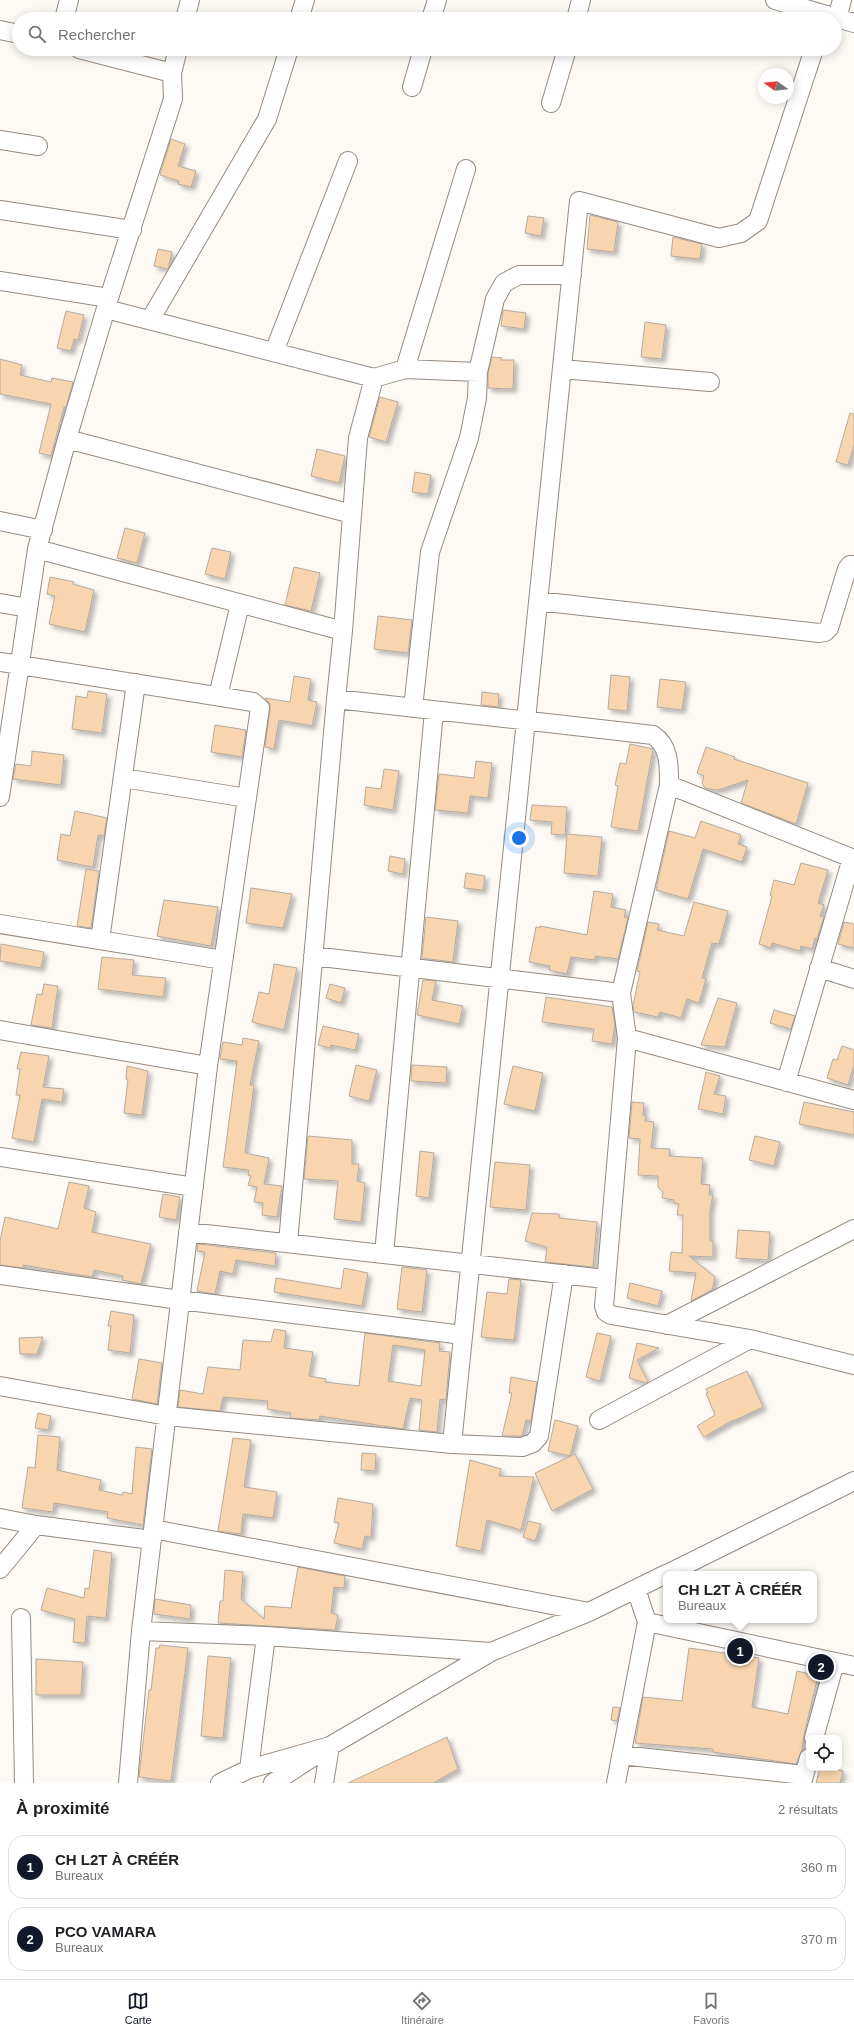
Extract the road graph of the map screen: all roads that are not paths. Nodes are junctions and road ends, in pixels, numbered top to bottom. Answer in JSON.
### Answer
{"nodes":[{"id":1,"x":69,"y":0,"type":"edge"},
{"id":2,"x":190,"y":0,"type":"edge"},
{"id":3,"x":305,"y":0,"type":"edge"},
{"id":4,"x":437,"y":0,"type":"edge"},
{"id":5,"x":578,"y":0,"type":"edge"},
{"id":6,"x":775,"y":0,"type":"edge"},
{"id":7,"x":842,"y":0,"type":"edge"},
{"id":8,"x":66,"y":12,"type":"edge"},
{"id":9,"x":187,"y":12,"type":"edge"},
{"id":10,"x":301,"y":12,"type":"edge"},
{"id":11,"x":433,"y":12,"type":"edge"},
{"id":12,"x":577,"y":12,"type":"edge"},
{"id":13,"x":815,"y":12,"type":"edge"},
{"id":14,"x":837,"y":12,"type":"edge"},
{"id":15,"x":0,"y":30,"type":"edge"},
{"id":16,"x":12,"y":33,"type":"edge"},
{"id":17,"x":106,"y":56,"type":"edge"},
{"id":18,"x":176,"y":56,"type":"edge"},
{"id":19,"x":287,"y":56,"type":"edge"},
{"id":20,"x":421,"y":56,"type":"edge"},
{"id":21,"x":565,"y":56,"type":"edge"},
{"id":22,"x":812,"y":56,"type":"edge"},
{"id":23,"x":172,"y":73,"type":"junction"},
{"id":24,"x":412,"y":87,"type":"dead end"},
{"id":25,"x":551,"y":103,"type":"dead end"},
{"id":26,"x":0,"y":140,"type":"edge"},
{"id":27,"x":38,"y":146,"type":"dead end"},
{"id":28,"x":348,"y":161,"type":"dead end"},
{"id":29,"x":466,"y":169,"type":"dead end"},
{"id":30,"x":0,"y":210,"type":"edge"},
{"id":31,"x":132,"y":230,"type":"junction"},
{"id":32,"x":572,"y":275,"type":"junction"},
{"id":33,"x":0,"y":281,"type":"edge"},
{"id":34,"x":108,"y":304,"type":"junction"},
{"id":35,"x":150,"y":320,"type":"junction"},
{"id":36,"x":274,"y":352,"type":"junction"},
{"id":37,"x":405,"y":369,"type":"junction"},
{"id":38,"x":562,"y":369,"type":"junction"},
{"id":39,"x":478,"y":372,"type":"junction"},
{"id":40,"x":374,"y":378,"type":"junction"},
{"id":41,"x":710,"y":382,"type":"dead end"},
{"id":42,"x":67,"y":439,"type":"junction"},
{"id":43,"x":352,"y":514,"type":"junction"},
{"id":44,"x":0,"y":520,"type":"edge"},
{"id":45,"x":43,"y":530,"type":"junction"},
{"id":46,"x":37,"y":549,"type":"junction"},
{"id":47,"x":854,"y":565,"type":"edge"},
{"id":48,"x":538,"y":601,"type":"junction"},
{"id":49,"x":0,"y":603,"type":"edge"},
{"id":50,"x":240,"y":604,"type":"junction"},
{"id":51,"x":28,"y":608,"type":"junction"},
{"id":52,"x":343,"y":631,"type":"junction"},
{"id":53,"x":0,"y":662,"type":"edge"},
{"id":54,"x":20,"y":664,"type":"junction"},
{"id":55,"x":136,"y":683,"type":"junction"},
{"id":56,"x":218,"y":696,"type":"junction"},
{"id":57,"x":336,"y":699,"type":"junction"},
{"id":58,"x":413,"y":708,"type":"junction"},
{"id":59,"x":434,"y":711,"type":"junction"},
{"id":60,"x":526,"y":722,"type":"junction"},
{"id":61,"x":123,"y":778,"type":"junction"},
{"id":62,"x":669,"y":786,"type":"junction"},
{"id":63,"x":0,"y":792,"type":"edge"},
{"id":64,"x":247,"y":798,"type":"junction"},
{"id":65,"x":853,"y":858,"type":"edge"},
{"id":66,"x":0,"y":924,"type":"edge"},
{"id":67,"x":100,"y":940,"type":"junction"},
{"id":68,"x":313,"y":956,"type":"junction"},
{"id":69,"x":222,"y":960,"type":"junction"},
{"id":70,"x":410,"y":968,"type":"junction"},
{"id":71,"x":819,"y":968,"type":"junction"},
{"id":72,"x":500,"y":978,"type":"junction"},
{"id":73,"x":854,"y":979,"type":"edge"},
{"id":74,"x":621,"y":993,"type":"junction"},
{"id":75,"x":0,"y":1030,"type":"edge"},
{"id":76,"x":627,"y":1038,"type":"junction"},
{"id":77,"x":208,"y":1066,"type":"junction"},
{"id":78,"x":786,"y":1082,"type":"junction"},
{"id":79,"x":854,"y":1100,"type":"edge"},
{"id":80,"x":0,"y":1157,"type":"edge"},
{"id":81,"x":194,"y":1186,"type":"junction"},
{"id":82,"x":854,"y":1229,"type":"edge"},
{"id":83,"x":188,"y":1232,"type":"junction"},
{"id":84,"x":288,"y":1243,"type":"junction"},
{"id":85,"x":384,"y":1254,"type":"junction"},
{"id":86,"x":470,"y":1264,"type":"junction"},
{"id":87,"x":564,"y":1274,"type":"junction"},
{"id":88,"x":0,"y":1275,"type":"edge"},
{"id":89,"x":605,"y":1279,"type":"junction"},
{"id":90,"x":180,"y":1300,"type":"junction"},
{"id":91,"x":667,"y":1325,"type":"junction"},
{"id":92,"x":463,"y":1335,"type":"junction"},
{"id":93,"x":750,"y":1339,"type":"junction"},
{"id":94,"x":854,"y":1365,"type":"edge"},
{"id":95,"x":0,"y":1386,"type":"edge"},
{"id":96,"x":167,"y":1416,"type":"junction"},
{"id":97,"x":599,"y":1420,"type":"dead end"},
{"id":98,"x":452,"y":1444,"type":"junction"},
{"id":99,"x":854,"y":1481,"type":"edge"},
{"id":100,"x":0,"y":1518,"type":"edge"},
{"id":101,"x":36,"y":1525,"type":"junction"},
{"id":102,"x":153,"y":1534,"type":"junction"},
{"id":103,"x":0,"y":1569,"type":"edge"},
{"id":104,"x":672,"y":1571,"type":"edge"},
{"id":105,"x":663,"y":1576,"type":"edge"},
{"id":106,"x":636,"y":1589,"type":"junction"},
{"id":107,"x":589,"y":1612,"type":"junction"},
{"id":108,"x":21,"y":1618,"type":"dead end"},
{"id":109,"x":647,"y":1622,"type":"junction"},
{"id":110,"x":141,"y":1631,"type":"junction"},
{"id":111,"x":266,"y":1636,"type":"junction"},
{"id":112,"x":491,"y":1652,"type":"junction"},
{"id":113,"x":835,"y":1662,"type":"junction"},
{"id":114,"x":854,"y":1666,"type":"edge"},
{"id":115,"x":815,"y":1735,"type":"edge"},
{"id":116,"x":330,"y":1746,"type":"junction"},
{"id":117,"x":622,"y":1754,"type":"junction"},
{"id":118,"x":806,"y":1768,"type":"edge"},
{"id":119,"x":249,"y":1769,"type":"junction"},
{"id":120,"x":803,"y":1779,"type":"edge"},
{"id":121,"x":24,"y":1783,"type":"edge"},
{"id":122,"x":128,"y":1783,"type":"edge"},
{"id":123,"x":220,"y":1783,"type":"edge"},
{"id":124,"x":273,"y":1783,"type":"edge"},
{"id":125,"x":324,"y":1783,"type":"edge"},
{"id":126,"x":616,"y":1783,"type":"edge"}],
"edges":[{"from":1,"to":8,"type":"street"},
{"from":2,"to":9,"type":"street"},
{"from":3,"to":10,"type":"street"},
{"from":4,"to":11,"type":"street"},
{"from":5,"to":12,"type":"street"},
{"from":6,"to":13,"type":"street"},
{"from":7,"to":14,"type":"street"},
{"from":15,"to":16,"type":"street"},
{"from":17,"to":23,"type":"street"},
{"from":18,"to":23,"type":"street"},
{"from":19,"to":35,"type":"street"},
{"from":20,"to":24,"type":"street"},
{"from":21,"to":25,"type":"street"},
{"from":22,"to":32,"type":"street"},
{"from":23,"to":31,"type":"street"},
{"from":26,"to":27,"type":"street"},
{"from":28,"to":36,"type":"street"},
{"from":29,"to":37,"type":"street"},
{"from":30,"to":31,"type":"street"},
{"from":31,"to":34,"type":"street"},
{"from":32,"to":38,"type":"street"},
{"from":32,"to":39,"type":"street"},
{"from":33,"to":34,"type":"street"},
{"from":34,"to":35,"type":"street"},
{"from":34,"to":42,"type":"street"},
{"from":35,"to":36,"type":"street"},
{"from":36,"to":40,"type":"street"},
{"from":37,"to":39,"type":"street"},
{"from":37,"to":40,"type":"street"},
{"from":38,"to":41,"type":"street"},
{"from":38,"to":48,"type":"street"},
{"from":39,"to":58,"type":"street"},
{"from":40,"to":43,"type":"street"},
{"from":42,"to":43,"type":"street"},
{"from":42,"to":45,"type":"street"},
{"from":43,"to":52,"type":"street"},
{"from":44,"to":45,"type":"street"},
{"from":45,"to":46,"type":"street"},
{"from":46,"to":50,"type":"street"},
{"from":46,"to":51,"type":"street"},
{"from":47,"to":48,"type":"street"},
{"from":48,"to":60,"type":"street"},
{"from":49,"to":51,"type":"street"},
{"from":50,"to":52,"type":"street"},
{"from":50,"to":56,"type":"street"},
{"from":51,"to":54,"type":"street"},
{"from":52,"to":57,"type":"street"},
{"from":53,"to":54,"type":"street"},
{"from":54,"to":55,"type":"street"},
{"from":54,"to":63,"type":"street"},
{"from":55,"to":56,"type":"street"},
{"from":55,"to":61,"type":"street"},
{"from":56,"to":64,"type":"street"},
{"from":57,"to":58,"type":"street"},
{"from":57,"to":68,"type":"street"},
{"from":58,"to":59,"type":"street"},
{"from":59,"to":60,"type":"street"},
{"from":59,"to":70,"type":"street"},
{"from":60,"to":62,"type":"street"},
{"from":60,"to":72,"type":"street"},
{"from":61,"to":64,"type":"street"},
{"from":61,"to":67,"type":"street"},
{"from":62,"to":65,"type":"street"},
{"from":62,"to":74,"type":"street"},
{"from":64,"to":69,"type":"street"},
{"from":65,"to":71,"type":"street"},
{"from":66,"to":67,"type":"street"},
{"from":67,"to":69,"type":"street"},
{"from":68,"to":70,"type":"street"},
{"from":68,"to":84,"type":"street"},
{"from":69,"to":77,"type":"street"},
{"from":70,"to":72,"type":"street"},
{"from":70,"to":85,"type":"street"},
{"from":71,"to":73,"type":"street"},
{"from":71,"to":78,"type":"street"},
{"from":72,"to":74,"type":"street"},
{"from":72,"to":86,"type":"street"},
{"from":74,"to":76,"type":"street"},
{"from":75,"to":77,"type":"street"},
{"from":76,"to":78,"type":"street"},
{"from":76,"to":89,"type":"street"},
{"from":77,"to":81,"type":"street"},
{"from":78,"to":79,"type":"street"},
{"from":80,"to":81,"type":"street"},
{"from":81,"to":83,"type":"street"},
{"from":82,"to":91,"type":"street"},
{"from":83,"to":84,"type":"street"},
{"from":83,"to":90,"type":"street"},
{"from":84,"to":85,"type":"street"},
{"from":85,"to":86,"type":"street"},
{"from":86,"to":87,"type":"street"},
{"from":86,"to":92,"type":"street"},
{"from":87,"to":89,"type":"street"},
{"from":87,"to":98,"type":"street"},
{"from":88,"to":90,"type":"street"},
{"from":89,"to":91,"type":"street"},
{"from":90,"to":92,"type":"street"},
{"from":90,"to":96,"type":"street"},
{"from":91,"to":93,"type":"street"},
{"from":92,"to":98,"type":"street"},
{"from":93,"to":94,"type":"street"},
{"from":93,"to":97,"type":"street"},
{"from":95,"to":96,"type":"street"},
{"from":96,"to":98,"type":"street"},
{"from":96,"to":102,"type":"street"},
{"from":99,"to":104,"type":"street"},
{"from":100,"to":101,"type":"street"},
{"from":101,"to":102,"type":"street"},
{"from":101,"to":103,"type":"street"},
{"from":102,"to":107,"type":"street"},
{"from":102,"to":110,"type":"street"},
{"from":105,"to":106,"type":"street"},
{"from":106,"to":107,"type":"street"},
{"from":106,"to":109,"type":"street"},
{"from":107,"to":112,"type":"street"},
{"from":108,"to":121,"type":"street"},
{"from":109,"to":113,"type":"street"},
{"from":109,"to":117,"type":"street"},
{"from":110,"to":111,"type":"street"},
{"from":110,"to":122,"type":"street"},
{"from":111,"to":112,"type":"street"},
{"from":111,"to":119,"type":"street"},
{"from":112,"to":116,"type":"street"},
{"from":113,"to":114,"type":"street"},
{"from":113,"to":115,"type":"street"},
{"from":116,"to":119,"type":"street"},
{"from":116,"to":124,"type":"street"},
{"from":116,"to":125,"type":"street"},
{"from":117,"to":120,"type":"street"},
{"from":117,"to":126,"type":"street"},
{"from":118,"to":120,"type":"street"},
{"from":119,"to":123,"type":"street"}]}
